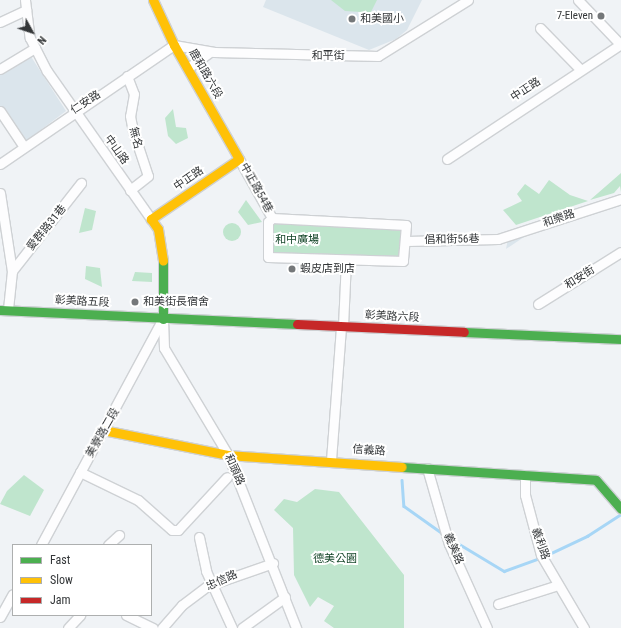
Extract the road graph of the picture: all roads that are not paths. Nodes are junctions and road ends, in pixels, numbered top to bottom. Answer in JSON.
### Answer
{"nodes":[{"id":1,"x":25,"y":0,"type":"edge"},
{"id":2,"x":153,"y":0,"type":"edge"},
{"id":3,"x":468,"y":0,"type":"edge"},
{"id":4,"x":578,"y":0,"type":"edge"},
{"id":5,"x":26,"y":10,"type":"junction"},
{"id":6,"x":0,"y":22,"type":"edge"},
{"id":7,"x":540,"y":28,"type":"dead end"},
{"id":8,"x":174,"y":45,"type":"junction"},
{"id":9,"x":621,"y":45,"type":"edge"},
{"id":10,"x":35,"y":48,"type":"junction"},
{"id":11,"x":210,"y":52,"type":"junction"},
{"id":12,"x":188,"y":68,"type":"junction"},
{"id":13,"x":0,"y":69,"type":"edge"},
{"id":14,"x":580,"y":69,"type":"junction"},
{"id":15,"x":127,"y":76,"type":"junction"},
{"id":16,"x":0,"y":111,"type":"edge"},
{"id":17,"x":73,"y":111,"type":"junction"},
{"id":18,"x":24,"y":147,"type":"junction"},
{"id":19,"x":239,"y":159,"type":"junction"},
{"id":20,"x":447,"y":159,"type":"dead end"},
{"id":21,"x":0,"y":164,"type":"edge"},
{"id":22,"x":81,"y":183,"type":"dead end"},
{"id":23,"x":130,"y":190,"type":"junction"},
{"id":24,"x":0,"y":193,"type":"edge"},
{"id":25,"x":621,"y":200,"type":"edge"},
{"id":26,"x":272,"y":218,"type":"junction"},
{"id":27,"x":151,"y":219,"type":"junction"},
{"id":28,"x":498,"y":240,"type":"joint"},
{"id":29,"x":406,"y":241,"type":"junction"},
{"id":30,"x":621,"y":252,"type":"edge"},
{"id":31,"x":346,"y":260,"type":"junction"},
{"id":32,"x":12,"y":271,"type":"junction"},
{"id":33,"x":538,"y":304,"type":"dead end"},
{"id":34,"x":4,"y":310,"type":"edge"},
{"id":35,"x":163,"y":319,"type":"junction"},
{"id":36,"x":342,"y":326,"type":"junction"},
{"id":37,"x":621,"y":339,"type":"edge"},
{"id":38,"x":103,"y":430,"type":"junction"},
{"id":39,"x":228,"y":454,"type":"junction"},
{"id":40,"x":331,"y":460,"type":"junction"},
{"id":41,"x":427,"y":468,"type":"junction"},
{"id":42,"x":80,"y":472,"type":"junction"},
{"id":43,"x":525,"y":475,"type":"junction"},
{"id":44,"x":227,"y":477,"type":"dead end"},
{"id":45,"x":621,"y":509,"type":"edge"},
{"id":46,"x":119,"y":534,"type":"dead end"},
{"id":47,"x":199,"y":537,"type":"dead end"},
{"id":48,"x":42,"y":544,"type":"edge"},
{"id":49,"x":109,"y":544,"type":"edge"},
{"id":50,"x":273,"y":563,"type":"junction"},
{"id":51,"x":212,"y":584,"type":"junction"},
{"id":52,"x":558,"y":586,"type":"junction"},
{"id":53,"x":12,"y":596,"type":"edge"},
{"id":54,"x":285,"y":597,"type":"junction"},
{"id":55,"x":498,"y":604,"type":"dead end"},
{"id":56,"x":79,"y":616,"type":"edge"},
{"id":57,"x":128,"y":616,"type":"edge"},
{"id":58,"x":0,"y":617,"type":"edge"},
{"id":59,"x":68,"y":628,"type":"edge"},
{"id":60,"x":153,"y":628,"type":"edge"},
{"id":61,"x":162,"y":628,"type":"edge"},
{"id":62,"x":232,"y":628,"type":"edge"},
{"id":63,"x":242,"y":628,"type":"edge"},
{"id":64,"x":296,"y":628,"type":"edge"},
{"id":65,"x":487,"y":628,"type":"edge"},
{"id":66,"x":584,"y":628,"type":"edge"}],
"edges":[{"from":1,"to":5,"type":"street","name":"中山路"},
{"from":2,"to":8,"type":"street","name":"鹿和路六段"},
{"from":3,"to":11,"type":"street","name":"和平街"},
{"from":4,"to":9,"type":"street"},
{"from":5,"to":6,"type":"street"},
{"from":5,"to":10,"type":"street","name":"中山路"},
{"from":7,"to":14,"type":"street"},
{"from":8,"to":11,"type":"street","name":"和平街"},
{"from":8,"to":12,"type":"street","name":"鹿和路六段"},
{"from":8,"to":15,"type":"street","name":"仁安路"},
{"from":9,"to":14,"type":"street","name":"中正路"},
{"from":10,"to":13,"type":"street"},
{"from":10,"to":17,"type":"street","name":"中山路"},
{"from":11,"to":12,"type":"street"},
{"from":12,"to":19,"type":"street","name":"鹿和路六段"},
{"from":14,"to":20,"type":"street","name":"中正路"},
{"from":15,"to":17,"type":"street","name":"仁安路"},
{"from":15,"to":23,"type":"street","name":"無名"},
{"from":16,"to":18,"type":"street"},
{"from":17,"to":18,"type":"street","name":"仁安路"},
{"from":17,"to":23,"type":"street","name":"中山路"},
{"from":18,"to":21,"type":"street","name":"仁安路"},
{"from":19,"to":26,"type":"street","name":"中正路54巷"},
{"from":19,"to":27,"type":"street","name":"中正路"},
{"from":22,"to":32,"type":"street","name":"愛群路31巷"},
{"from":23,"to":27,"type":"street","name":"中山路"},
{"from":24,"to":32,"type":"street"},
{"from":25,"to":28,"type":"street","name":"和樂路"},
{"from":26,"to":29,"type":"street"},
{"from":26,"to":31,"type":"street"},
{"from":27,"to":35,"type":"street","name":"中山路"},
{"from":28,"to":29,"type":"street","name":"倡和街56巷"},
{"from":29,"to":31,"type":"street"},
{"from":30,"to":33,"type":"street","name":"和安街"},
{"from":31,"to":36,"type":"street"},
{"from":32,"to":34,"type":"street"},
{"from":34,"to":35,"type":"street","name":"彰美路五段"},
{"from":35,"to":36,"type":"street","name":"彰美路六段"},
{"from":35,"to":38,"type":"street","name":"美寮路二段"},
{"from":35,"to":39,"type":"street","name":"和頭路"},
{"from":36,"to":37,"type":"street","name":"彰美路六段"},
{"from":36,"to":40,"type":"street"},
{"from":38,"to":39,"type":"street","name":"信義路"},
{"from":38,"to":42,"type":"street","name":"美寮路二段"},
{"from":39,"to":40,"type":"street","name":"信義路"},
{"from":39,"to":50,"type":"street","name":"和頭路"},
{"from":40,"to":41,"type":"street","name":"信義路"},
{"from":41,"to":43,"type":"street","name":"信義路"},
{"from":41,"to":65,"type":"street","name":"義美路"},
{"from":42,"to":44,"type":"street"},
{"from":42,"to":48,"type":"street","name":"美寮路二段"},
{"from":43,"to":45,"type":"street","name":"信義路"},
{"from":43,"to":52,"type":"street","name":"義利路"},
{"from":46,"to":49,"type":"street"},
{"from":47,"to":51,"type":"street"},
{"from":50,"to":51,"type":"street","name":"忠信路"},
{"from":50,"to":54,"type":"street","name":"和頭路"},
{"from":51,"to":61,"type":"street","name":"忠信路"},
{"from":51,"to":62,"type":"street"},
{"from":52,"to":55,"type":"street"},
{"from":52,"to":66,"type":"street","name":"義利路"},
{"from":53,"to":58,"type":"street"},
{"from":54,"to":63,"type":"street"},
{"from":54,"to":64,"type":"street","name":"和頭路"},
{"from":56,"to":59,"type":"street"},
{"from":57,"to":60,"type":"street"}]}
